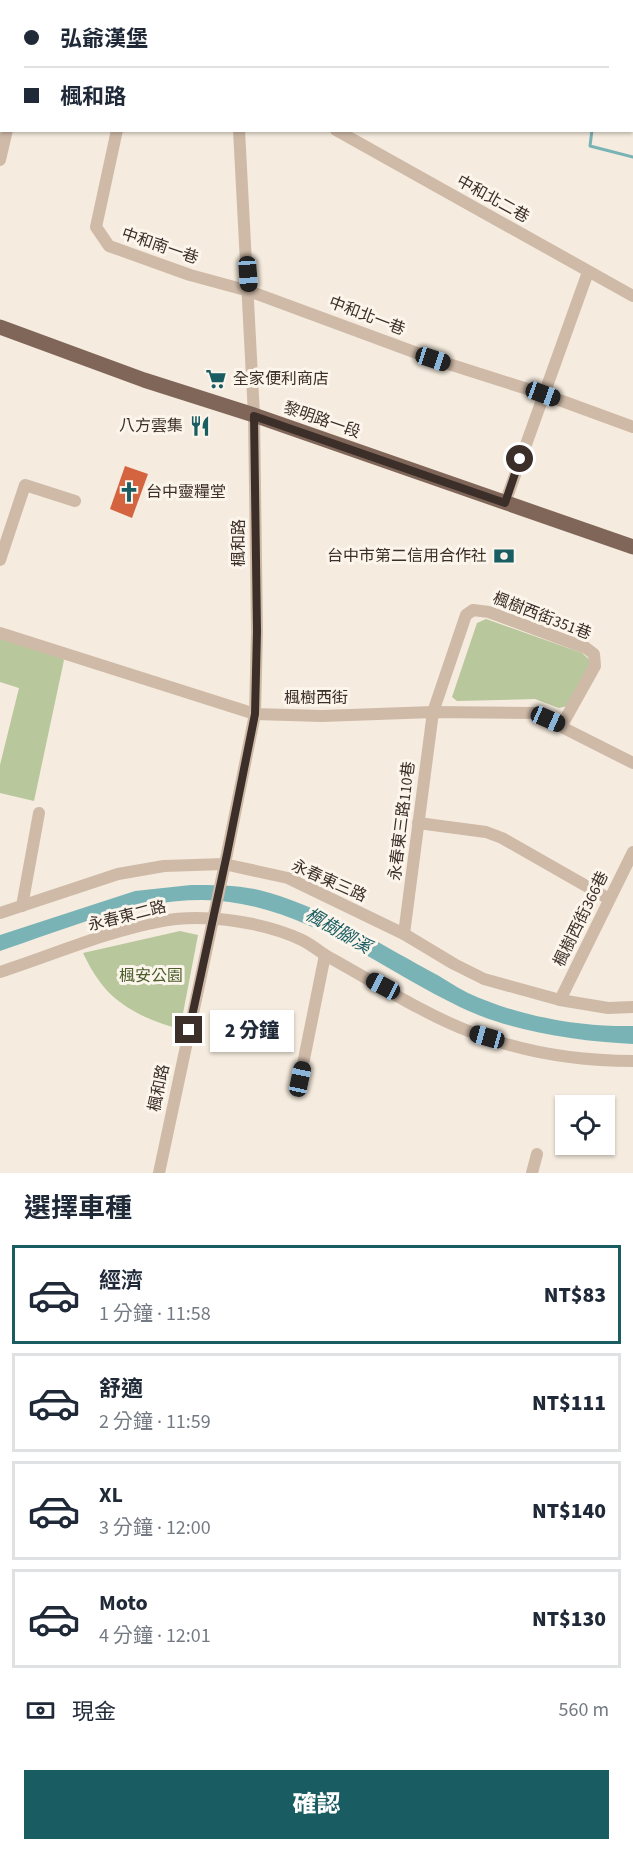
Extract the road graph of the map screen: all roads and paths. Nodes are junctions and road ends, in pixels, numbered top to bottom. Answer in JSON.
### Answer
{"nodes":[{"id":1,"x":7,"y":132,"type":"edge"},
{"id":2,"x":117,"y":132,"type":"edge"},
{"id":3,"x":239,"y":132,"type":"edge"},
{"id":4,"x":340,"y":132,"type":"edge"},
{"id":5,"x":0,"y":160,"type":"edge"},
{"id":6,"x":588,"y":272,"type":"junction"},
{"id":7,"x":249,"y":291,"type":"junction"},
{"id":8,"x":633,"y":296,"type":"edge"},
{"id":9,"x":0,"y":327,"type":"edge"},
{"id":10,"x":543,"y":394,"type":"junction"},
{"id":11,"x":254,"y":416,"type":"junction"},
{"id":12,"x":633,"y":427,"type":"edge"},
{"id":13,"x":75,"y":501,"type":"dead end"},
{"id":14,"x":505,"y":503,"type":"junction"},
{"id":15,"x":633,"y":547,"type":"edge"},
{"id":16,"x":0,"y":560,"type":"edge"},
{"id":17,"x":0,"y":633,"type":"edge"},
{"id":18,"x":433,"y":712,"type":"junction"},
{"id":19,"x":255,"y":714,"type":"junction"},
{"id":20,"x":562,"y":725,"type":"junction"},
{"id":21,"x":633,"y":763,"type":"edge"},
{"id":22,"x":39,"y":813,"type":"dead end"},
{"id":23,"x":418,"y":823,"type":"junction"},
{"id":24,"x":633,"y":852,"type":"edge"},
{"id":25,"x":224,"y":864,"type":"junction"},
{"id":26,"x":609,"y":899,"type":"junction"},
{"id":27,"x":22,"y":906,"type":"junction"},
{"id":28,"x":0,"y":913,"type":"edge"},
{"id":29,"x":212,"y":919,"type":"junction"},
{"id":30,"x":404,"y":934,"type":"junction"},
{"id":31,"x":325,"y":956,"type":"junction"},
{"id":32,"x":0,"y":972,"type":"edge"},
{"id":33,"x":560,"y":1000,"type":"junction"},
{"id":34,"x":633,"y":1007,"type":"edge"},
{"id":35,"x":633,"y":1061,"type":"edge"},
{"id":36,"x":300,"y":1079,"type":"dead end"},
{"id":37,"x":537,"y":1154,"type":"dead end"},
{"id":38,"x":159,"y":1173,"type":"edge"},
{"id":39,"x":532,"y":1173,"type":"edge"}],
"edges":[{"from":1,"to":5,"type":"street"},
{"from":2,"to":7,"type":"street","name":"中和南一巷"},
{"from":3,"to":7,"type":"street","name":"楓和路"},
{"from":4,"to":6,"type":"street","name":"中和北二巷"},
{"from":6,"to":8,"type":"street","name":"中和北二巷"},
{"from":6,"to":10,"type":"street"},
{"from":7,"to":10,"type":"street","name":"中和北一巷"},
{"from":7,"to":11,"type":"street","name":"楓和路"},
{"from":9,"to":11,"type":"main road","name":"黎明路一段"},
{"from":10,"to":12,"type":"street","name":"中和北一巷"},
{"from":10,"to":14,"type":"street"},
{"from":11,"to":14,"type":"main road","name":"黎明路一段"},
{"from":11,"to":19,"type":"street","name":"楓和路"},
{"from":13,"to":16,"type":"street"},
{"from":14,"to":15,"type":"main road","name":"黎明路一段"},
{"from":17,"to":19,"type":"street","name":"楓樹西街"},
{"from":18,"to":19,"type":"street","name":"楓樹西街"},
{"from":18,"to":20,"type":"street","name":"楓樹西街"},
{"from":18,"to":20,"type":"street","name":"楓樹西街351巷"},
{"from":18,"to":23,"type":"street","name":"永春東三路110巷"},
{"from":19,"to":25,"type":"street","name":"楓和路"},
{"from":20,"to":21,"type":"street","name":"楓樹西街"},
{"from":22,"to":27,"type":"street"},
{"from":23,"to":26,"type":"street"},
{"from":23,"to":30,"type":"street","name":"永春東三路110巷"},
{"from":24,"to":26,"type":"street","name":"楓樹西街366巷"},
{"from":25,"to":27,"type":"street","name":"永春東三路"},
{"from":25,"to":29,"type":"street","name":"楓和路"},
{"from":25,"to":30,"type":"street","name":"永春東三路"},
{"from":26,"to":33,"type":"street","name":"楓樹西街366巷"},
{"from":27,"to":28,"type":"street","name":"永春東三路"},
{"from":29,"to":31,"type":"street","name":"永春東二路"},
{"from":29,"to":32,"type":"street","name":"永春東二路"},
{"from":29,"to":38,"type":"street","name":"楓和路"},
{"from":30,"to":33,"type":"street","name":"永春東三路"},
{"from":31,"to":35,"type":"street","name":"永春東二路"},
{"from":31,"to":36,"type":"street"},
{"from":33,"to":34,"type":"street","name":"永春東三路"},
{"from":37,"to":39,"type":"street"}]}
